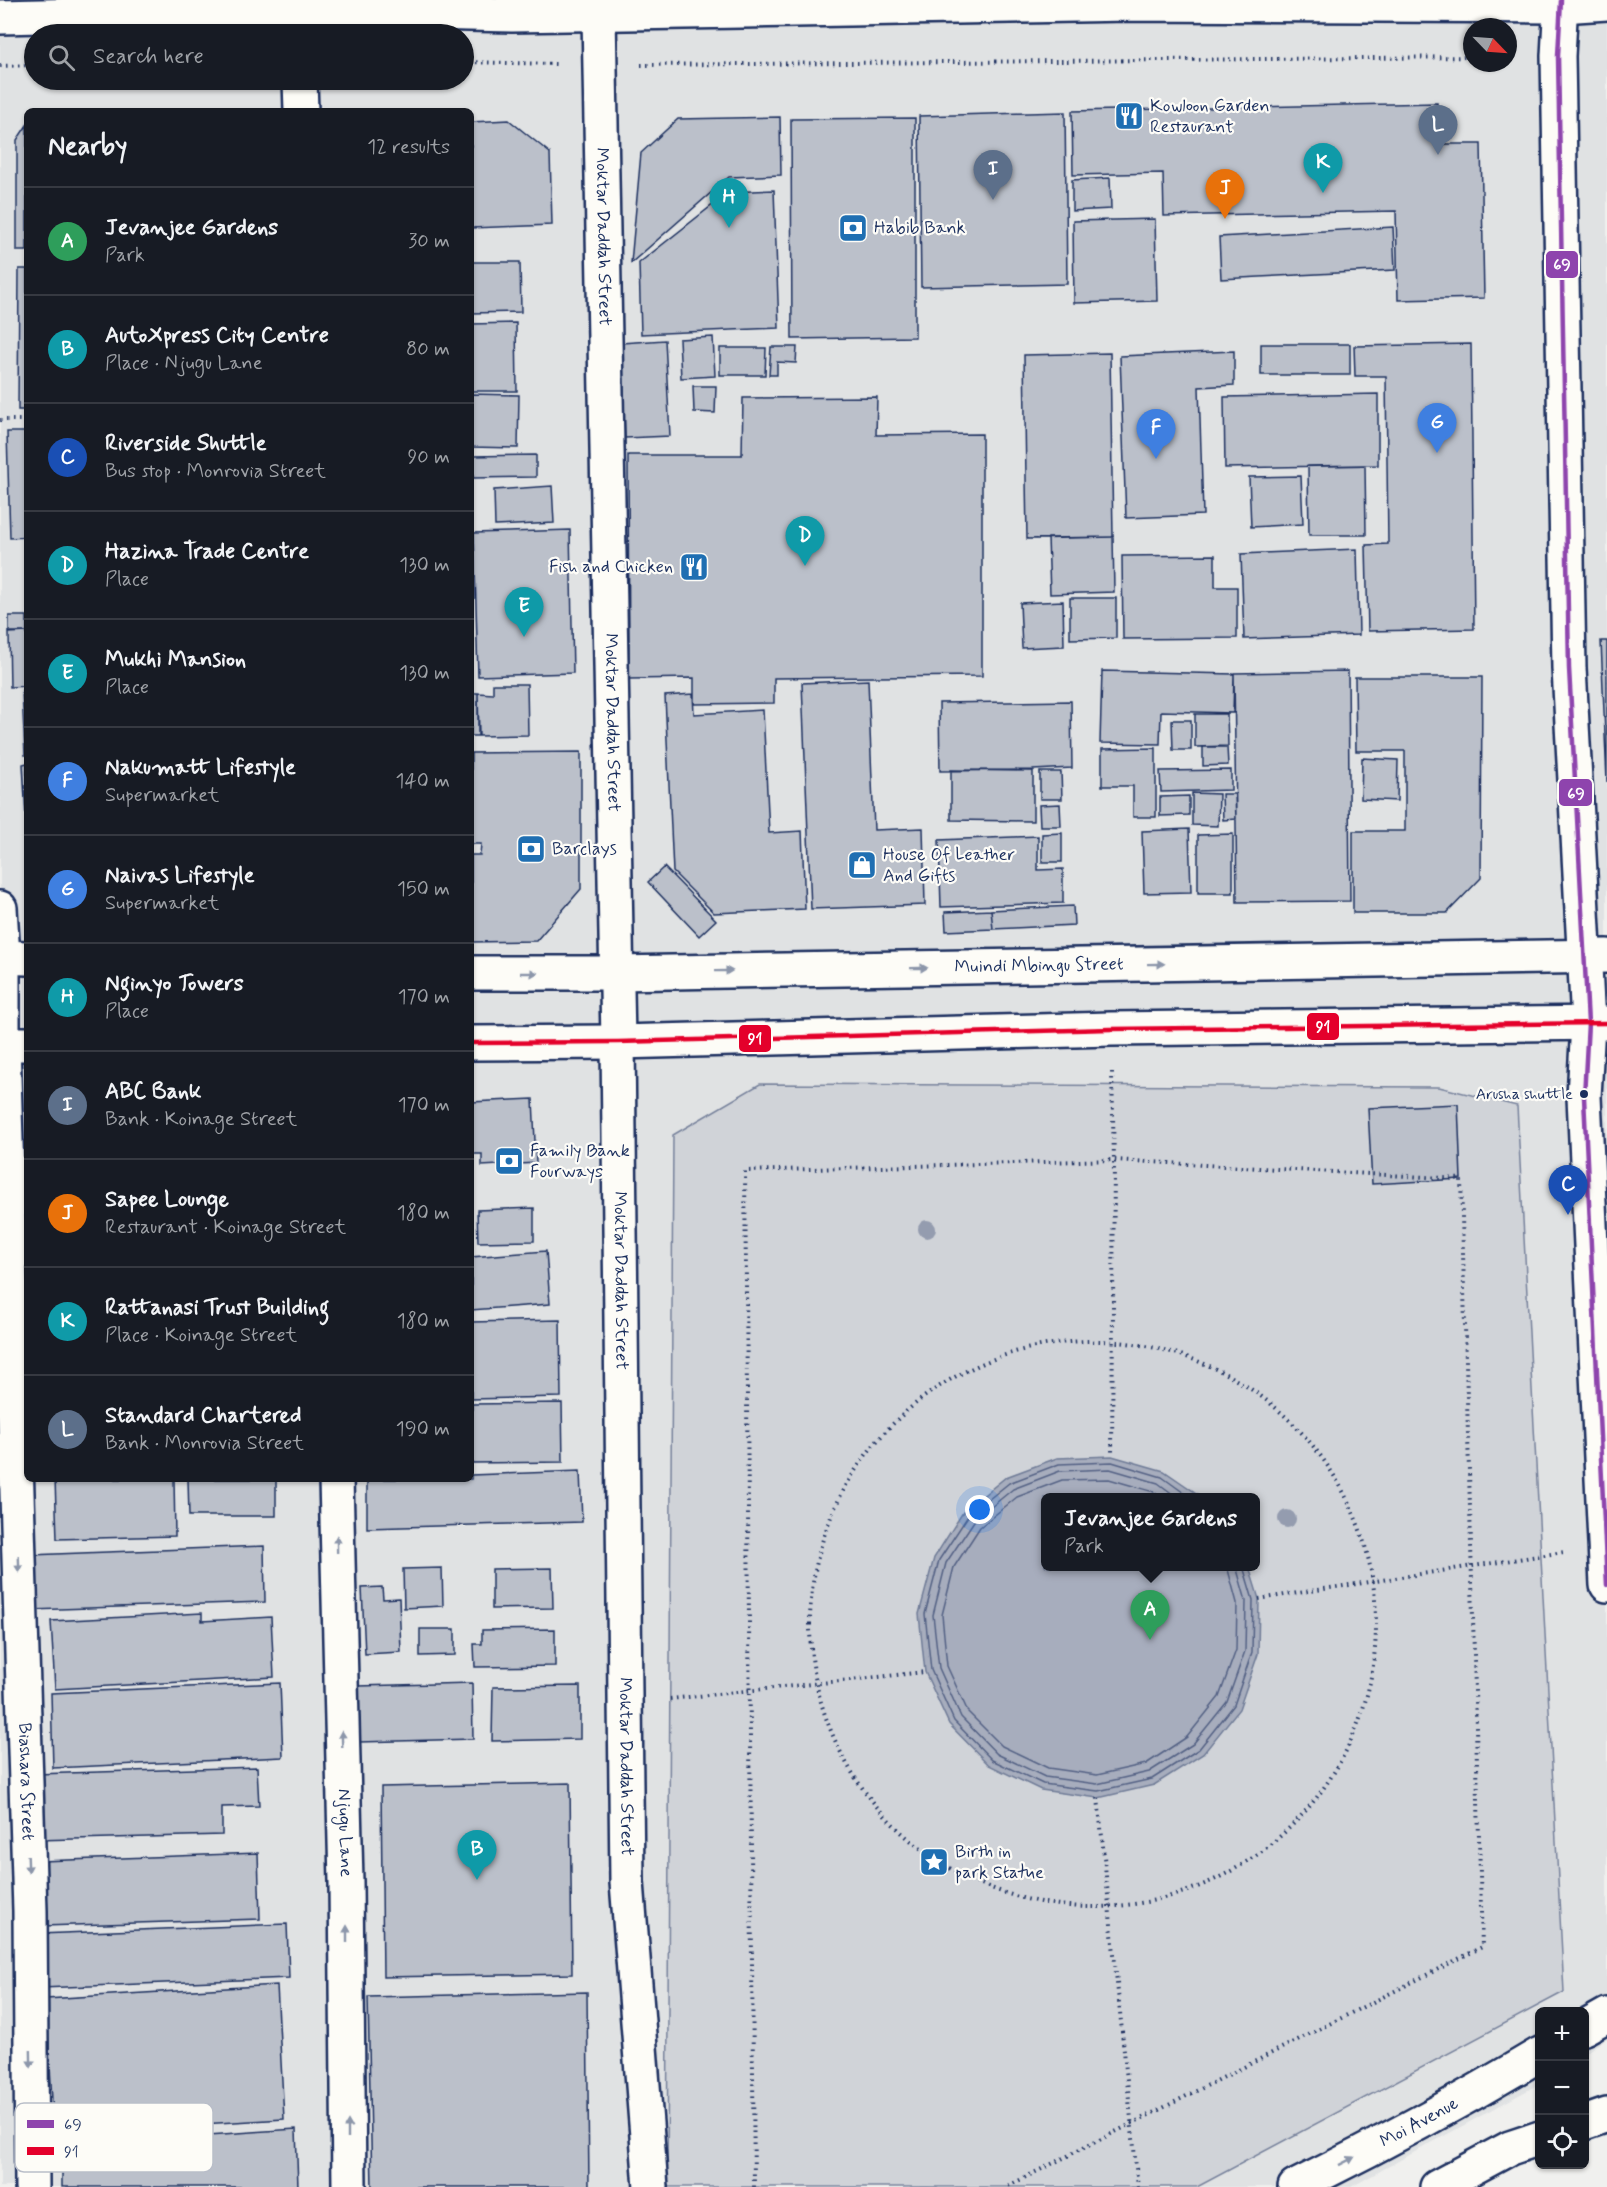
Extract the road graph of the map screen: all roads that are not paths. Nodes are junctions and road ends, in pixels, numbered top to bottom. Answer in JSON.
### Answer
{"nodes":[{"id":1,"x":1561,"y":3,"type":"edge"},
{"id":2,"x":1607,"y":3,"type":"edge"},
{"id":3,"x":598,"y":7,"type":"edge"},
{"id":4,"x":0,"y":17,"type":"edge"},
{"id":5,"x":298,"y":22,"type":"edge"},
{"id":6,"x":300,"y":90,"type":"edge"},
{"id":7,"x":301,"y":108,"type":"edge"},
{"id":8,"x":0,"y":908,"type":"edge"},
{"id":9,"x":1596,"y":956,"type":"edge"},
{"id":10,"x":10,"y":958,"type":"edge"},
{"id":11,"x":474,"y":973,"type":"edge"},
{"id":12,"x":616,"y":973,"type":"junction"},
{"id":13,"x":1598,"y":1023,"type":"edge"},
{"id":14,"x":618,"y":1042,"type":"junction"},
{"id":15,"x":474,"y":1043,"type":"edge"},
{"id":16,"x":10,"y":1044,"type":"edge"},
{"id":17,"x":336,"y":1482,"type":"edge"},
{"id":18,"x":1607,"y":1585,"type":"edge"},
{"id":19,"x":1607,"y":2015,"type":"edge"},
{"id":20,"x":1589,"y":2025,"type":"edge"},
{"id":21,"x":1535,"y":2056,"type":"edge"},
{"id":22,"x":31,"y":2103,"type":"edge"},
{"id":23,"x":1607,"y":2115,"type":"edge"},
{"id":24,"x":1589,"y":2121,"type":"edge"},
{"id":25,"x":1525,"y":2143,"type":"edge"},
{"id":26,"x":32,"y":2172,"type":"edge"},
{"id":27,"x":32,"y":2187,"type":"edge"},
{"id":28,"x":349,"y":2187,"type":"edge"},
{"id":29,"x":651,"y":2187,"type":"edge"},
{"id":30,"x":1294,"y":2187,"type":"edge"},
{"id":31,"x":1437,"y":2187,"type":"edge"}],
"edges":[{"from":1,"to":2,"type":"street"},
{"from":1,"to":3,"type":"street"},
{"from":1,"to":9,"type":"street"},
{"from":3,"to":5,"type":"street"},
{"from":3,"to":12,"type":"street","name":"Moktar Daddah Street"},
{"from":4,"to":5,"type":"street"},
{"from":6,"to":7,"type":"street"},
{"from":8,"to":10,"type":"street","name":"Biashara Street"},
{"from":12,"to":9,"type":"street","name":"Muindi Mbingu Street","one_way":true},
{"from":9,"to":13,"type":"street"},
{"from":10,"to":16,"type":"street","name":"Biashara Street"},
{"from":11,"to":12,"type":"street","name":"Muindi Mbingu Street","one_way":true},
{"from":12,"to":14,"type":"street","name":"Moktar Daddah Street"},
{"from":13,"to":14,"type":"street"},
{"from":13,"to":18,"type":"street"},
{"from":14,"to":15,"type":"street"},
{"from":14,"to":29,"type":"street","name":"Moktar Daddah Street"},
{"from":16,"to":22,"type":"street","name":"Biashara Street","one_way":true},
{"from":28,"to":17,"type":"street","name":"Njugu Lane","one_way":true},
{"from":19,"to":20,"type":"street"},
{"from":30,"to":21,"type":"street","name":"Moi Avenue","one_way":true},
{"from":23,"to":24,"type":"street"},
{"from":25,"to":31,"type":"street"},
{"from":26,"to":27,"type":"street","name":"Biashara Street","one_way":true}]}
